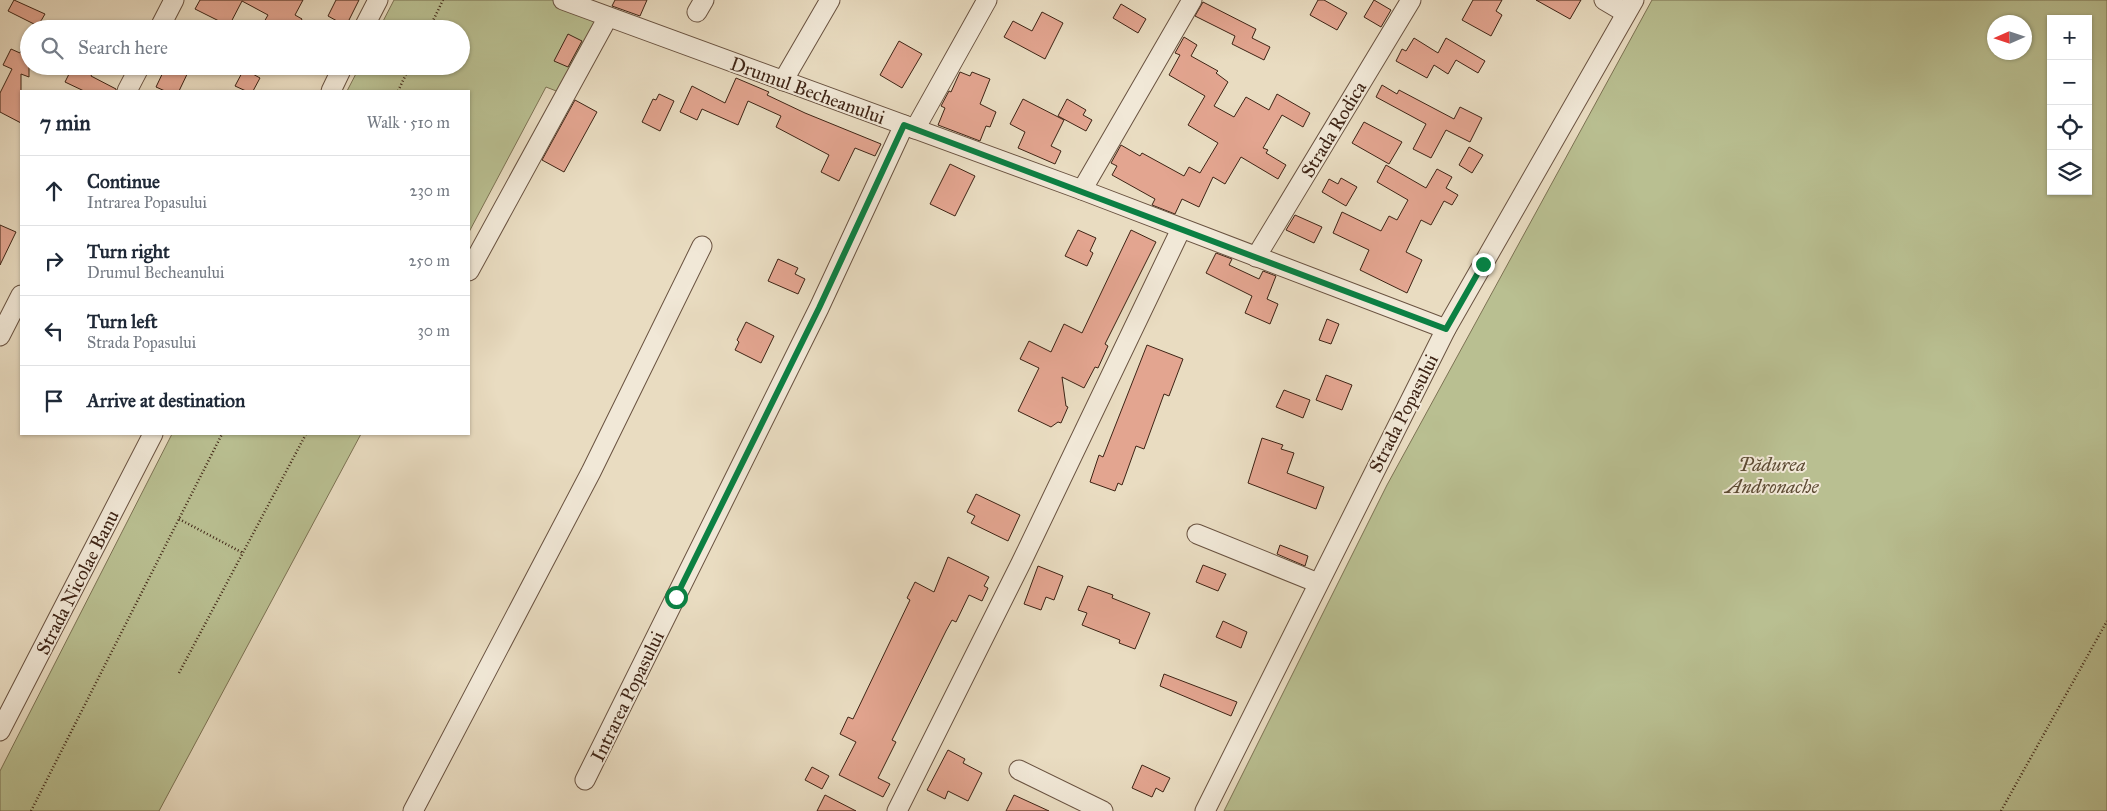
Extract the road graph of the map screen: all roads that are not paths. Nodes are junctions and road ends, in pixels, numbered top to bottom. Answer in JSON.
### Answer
{"nodes":[{"id":1,"x":174,"y":0,"type":"edge"},
{"id":2,"x":378,"y":0,"type":"edge"},
{"id":3,"x":563,"y":0,"type":"edge"},
{"id":4,"x":830,"y":0,"type":"edge"},
{"id":5,"x":987,"y":0,"type":"edge"},
{"id":6,"x":1192,"y":0,"type":"edge"},
{"id":7,"x":1411,"y":0,"type":"edge"},
{"id":8,"x":1604,"y":0,"type":"edge"},
{"id":9,"x":1630,"y":7,"type":"edge"},
{"id":10,"x":598,"y":9,"type":"edge"},
{"id":11,"x":164,"y":20,"type":"edge"},
{"id":12,"x":368,"y":20,"type":"edge"},
{"id":13,"x":135,"y":75,"type":"edge"},
{"id":14,"x":338,"y":75,"type":"edge"},
{"id":15,"x":783,"y":81,"type":"junction"},
{"id":16,"x":128,"y":90,"type":"edge"},
{"id":17,"x":331,"y":90,"type":"edge"},
{"id":18,"x":910,"y":127,"type":"junction"},
{"id":19,"x":1082,"y":190,"type":"junction"},
{"id":20,"x":1181,"y":229,"type":"junction"},
{"id":21,"x":702,"y":246,"type":"dead end"},
{"id":22,"x":1256,"y":257,"type":"junction"},
{"id":23,"x":470,"y":269,"type":"edge"},
{"id":24,"x":20,"y":297,"type":"edge"},
{"id":25,"x":1446,"y":329,"type":"junction"},
{"id":26,"x":0,"y":336,"type":"edge"},
{"id":27,"x":153,"y":435,"type":"edge"},
{"id":28,"x":1197,"y":534,"type":"dead end"},
{"id":29,"x":1318,"y":582,"type":"junction"},
{"id":30,"x":0,"y":731,"type":"edge"},
{"id":31,"x":1019,"y":770,"type":"dead end"},
{"id":32,"x":585,"y":780,"type":"dead end"},
{"id":33,"x":413,"y":811,"type":"edge"},
{"id":34,"x":897,"y":811,"type":"edge"},
{"id":35,"x":1103,"y":811,"type":"edge"},
{"id":36,"x":1205,"y":811,"type":"edge"}],
"edges":[{"from":1,"to":11,"type":"street"},
{"from":2,"to":12,"type":"street"},
{"from":3,"to":10,"type":"street","name":"Drumul Becheanului"},
{"from":4,"to":15,"type":"street"},
{"from":5,"to":18,"type":"street","name":"Intrarea Popasului"},
{"from":6,"to":19,"type":"street"},
{"from":7,"to":22,"type":"street","name":"Strada Rodica"},
{"from":8,"to":9,"type":"street"},
{"from":9,"to":25,"type":"street","name":"Strada Popasului"},
{"from":10,"to":15,"type":"street","name":"Drumul Becheanului"},
{"from":10,"to":23,"type":"street"},
{"from":13,"to":16,"type":"street"},
{"from":14,"to":17,"type":"street"},
{"from":15,"to":18,"type":"street","name":"Drumul Becheanului"},
{"from":18,"to":19,"type":"street","name":"Drumul Becheanului"},
{"from":18,"to":32,"type":"street","name":"Intrarea Popasului"},
{"from":19,"to":20,"type":"street","name":"Drumul Becheanului"},
{"from":20,"to":22,"type":"street","name":"Drumul Becheanului"},
{"from":20,"to":34,"type":"street"},
{"from":21,"to":33,"type":"street"},
{"from":22,"to":25,"type":"street","name":"Drumul Becheanului"},
{"from":24,"to":26,"type":"street"},
{"from":25,"to":29,"type":"street","name":"Strada Popasului"},
{"from":27,"to":30,"type":"street","name":"Strada Nicolae Banu"},
{"from":28,"to":29,"type":"street"},
{"from":29,"to":36,"type":"street","name":"Strada Popasului"},
{"from":31,"to":35,"type":"street"}]}
